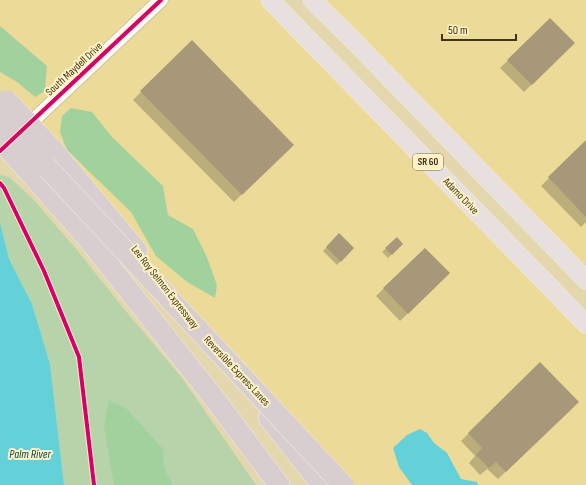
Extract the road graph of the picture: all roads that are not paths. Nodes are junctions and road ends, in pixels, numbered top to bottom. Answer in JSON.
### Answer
{"nodes":[{"id":1,"x":161,"y":0,"type":"edge"},
{"id":2,"x":270,"y":0,"type":"edge"},
{"id":3,"x":312,"y":0,"type":"edge"},
{"id":4,"x":2,"y":104,"type":"edge"},
{"id":5,"x":0,"y":140,"type":"edge"},
{"id":6,"x":0,"y":151,"type":"edge"},
{"id":7,"x":459,"y":151,"type":"junction"},
{"id":8,"x":438,"y":172,"type":"junction"},
{"id":9,"x":586,"y":280,"type":"edge"},
{"id":10,"x":586,"y":324,"type":"edge"},
{"id":11,"x":279,"y":485,"type":"edge"},
{"id":12,"x":322,"y":485,"type":"edge"},
{"id":13,"x":343,"y":485,"type":"edge"}],
"edges":[{"from":1,"to":6,"type":"street","name":"South Maydell Drive"},
{"from":2,"to":8,"type":"main road","name":"Adamo Drive","number":"SR 60"},
{"from":3,"to":7,"type":"main road","number":"SR 60"},
{"from":4,"to":12,"type":"highway","name":"Lee Roy Selmon Expressway","bridge":true},
{"from":4,"to":13,"type":"highway","name":"Reversible Express Lanes","bridge":true},
{"from":5,"to":11,"type":"highway","bridge":true},
{"from":7,"to":8,"type":"main road"},
{"from":7,"to":9,"type":"main road","number":"SR 60"},
{"from":8,"to":10,"type":"main road","name":"Adamo Drive","number":"SR 60"}]}
